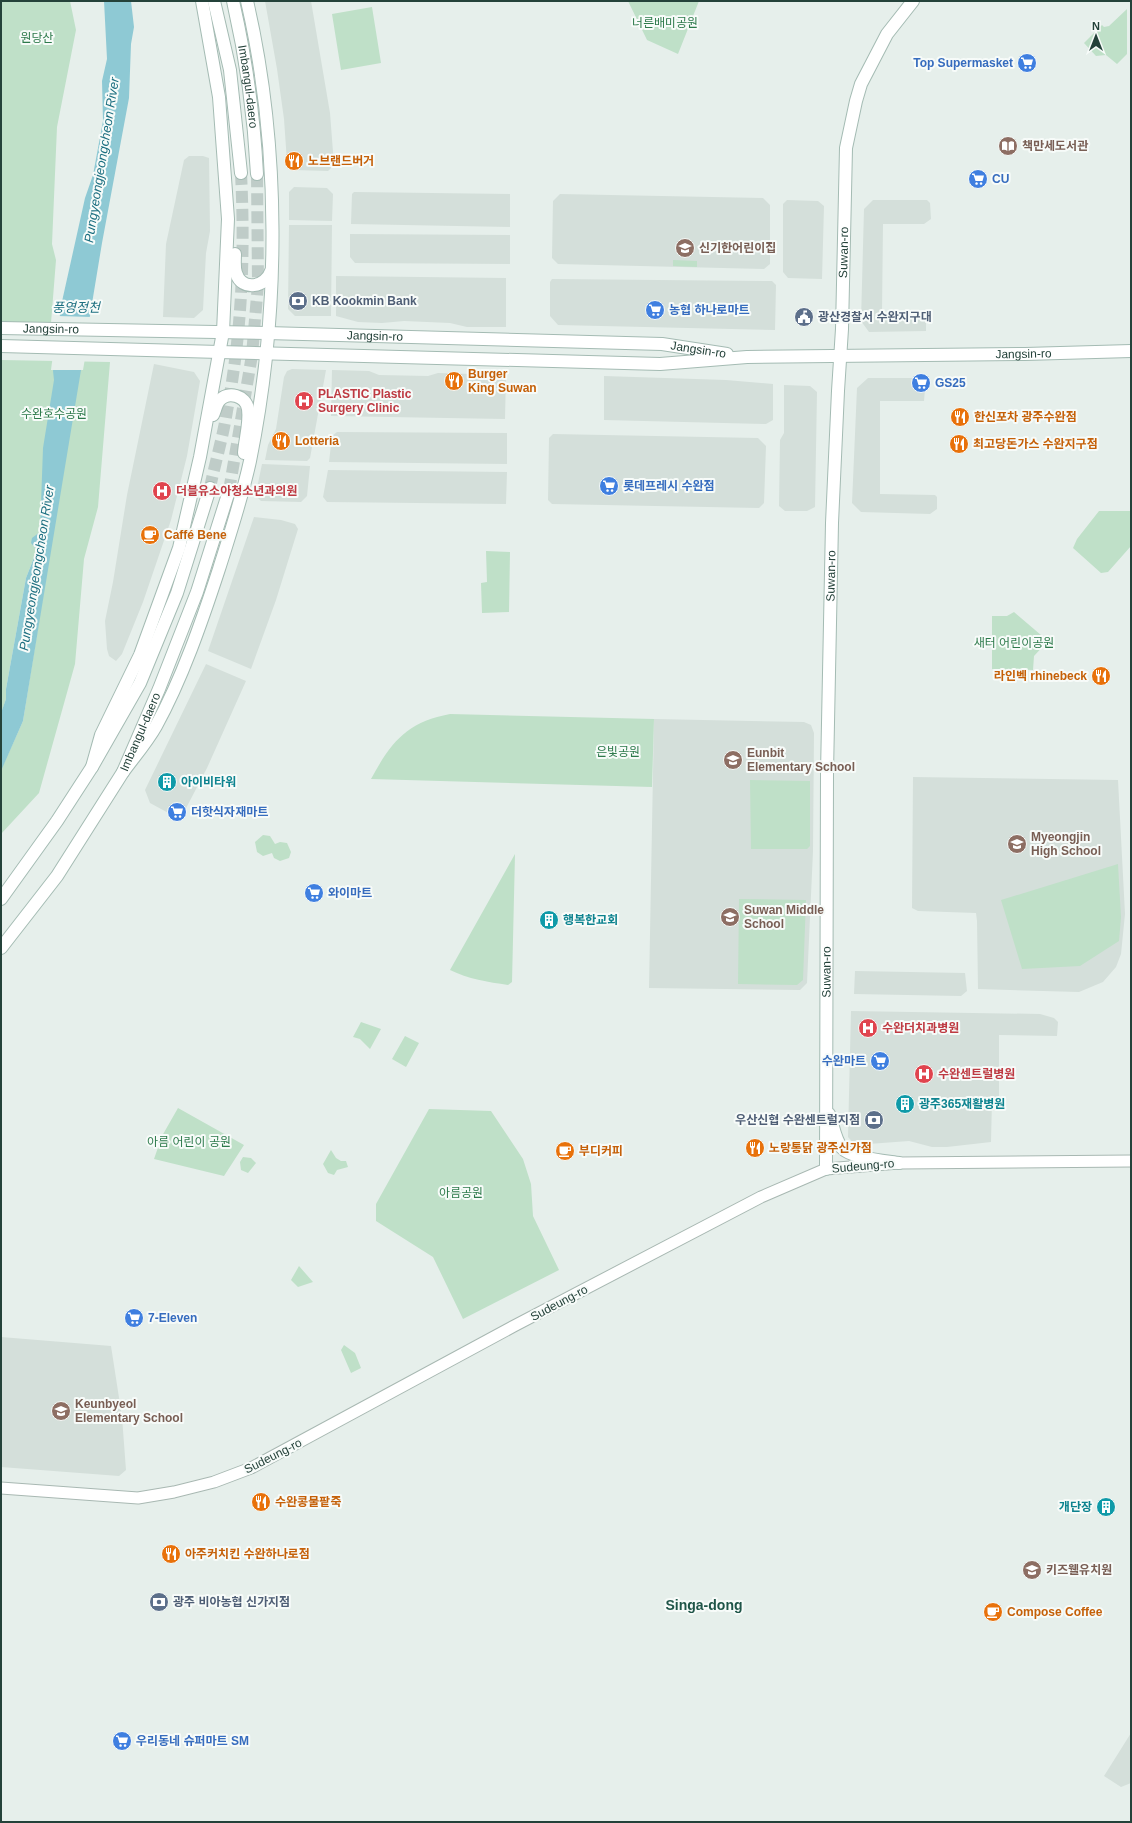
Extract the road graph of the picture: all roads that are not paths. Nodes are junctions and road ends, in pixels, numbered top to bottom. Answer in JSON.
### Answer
{"nodes":[{"id":1,"x":202,"y":1,"type":"edge"},
{"id":2,"x":214,"y":1,"type":"edge"},
{"id":3,"x":233,"y":1,"type":"edge"},
{"id":4,"x":247,"y":1,"type":"edge"},
{"id":5,"x":913,"y":1,"type":"edge"},
{"id":6,"x":241,"y":173,"type":"tunnel mouth"},
{"id":7,"x":256,"y":174,"type":"tunnel mouth"},
{"id":8,"x":226,"y":190,"type":"junction"},
{"id":9,"x":272,"y":266,"type":"junction"},
{"id":10,"x":1,"y":328,"type":"edge"},
{"id":11,"x":223,"y":332,"type":"junction"},
{"id":12,"x":267,"y":333,"type":"junction"},
{"id":13,"x":1,"y":346,"type":"edge"},
{"id":14,"x":1131,"y":351,"type":"edge"},
{"id":15,"x":220,"y":352,"type":"junction"},
{"id":16,"x":266,"y":352,"type":"junction"},
{"id":17,"x":748,"y":357,"type":"junction"},
{"id":18,"x":841,"y":357,"type":"junction"},
{"id":19,"x":200,"y":457,"type":"junction"},
{"id":20,"x":244,"y":482,"type":"junction"},
{"id":21,"x":210,"y":488,"type":"tunnel mouth"},
{"id":22,"x":229,"y":491,"type":"tunnel mouth"},
{"id":23,"x":92,"y":767,"type":"junction"},
{"id":24,"x":123,"y":772,"type":"junction"},
{"id":25,"x":1,"y":899,"type":"edge"},
{"id":26,"x":1,"y":948,"type":"edge"},
{"id":27,"x":827,"y":1108,"type":"junction"},
{"id":28,"x":1131,"y":1161,"type":"edge"},
{"id":29,"x":899,"y":1163,"type":"junction"},
{"id":30,"x":826,"y":1169,"type":"junction"},
{"id":31,"x":1,"y":1488,"type":"edge"}],
"edges":[{"from":1,"to":8,"type":"main road"},
{"from":2,"to":6,"type":"main road","name":"Imbangul-daero"},
{"from":3,"to":7,"type":"main road","name":"Imbangul-daero"},
{"from":4,"to":9,"type":"main road"},
{"from":5,"to":18,"type":"main road","name":"Suwan-ro"},
{"from":8,"to":9,"type":"main road"},
{"from":8,"to":11,"type":"main road"},
{"from":9,"to":12,"type":"main road"},
{"from":10,"to":11,"type":"main road","name":"Jangsin-ro"},
{"from":11,"to":12,"type":"main road","name":"Jangsin-ro"},
{"from":11,"to":15,"type":"main road"},
{"from":12,"to":16,"type":"main road"},
{"from":12,"to":17,"type":"main road","name":"Jangsin-ro"},
{"from":13,"to":15,"type":"main road","name":"Jangsin-ro"},
{"from":14,"to":18,"type":"main road","name":"Jangsin-ro"},
{"from":15,"to":16,"type":"main road","name":"Jangsin-ro"},
{"from":15,"to":19,"type":"main road"},
{"from":16,"to":17,"type":"main road","name":"Jangsin-ro"},
{"from":16,"to":20,"type":"main road"},
{"from":17,"to":18,"type":"main road","name":"Jangsin-ro"},
{"from":18,"to":27,"type":"main road","name":"Suwan-ro"},
{"from":19,"to":20,"type":"main road"},
{"from":19,"to":23,"type":"main road"},
{"from":20,"to":24,"type":"main road"},
{"from":21,"to":23,"type":"main road","name":"Imbangul-daero"},
{"from":22,"to":24,"type":"main road","name":"Imbangul-daero"},
{"from":23,"to":25,"type":"main road","name":"Imbangul-daero"},
{"from":24,"to":26,"type":"main road","name":"Imbangul-daero"},
{"from":27,"to":29,"type":"main road"},
{"from":27,"to":30,"type":"main road","name":"Suwan-ro"},
{"from":28,"to":29,"type":"street","name":"Sudeung-ro"},
{"from":29,"to":30,"type":"street","name":"Sudeung-ro"},
{"from":30,"to":31,"type":"street","name":"Sudeung-ro"}]}
